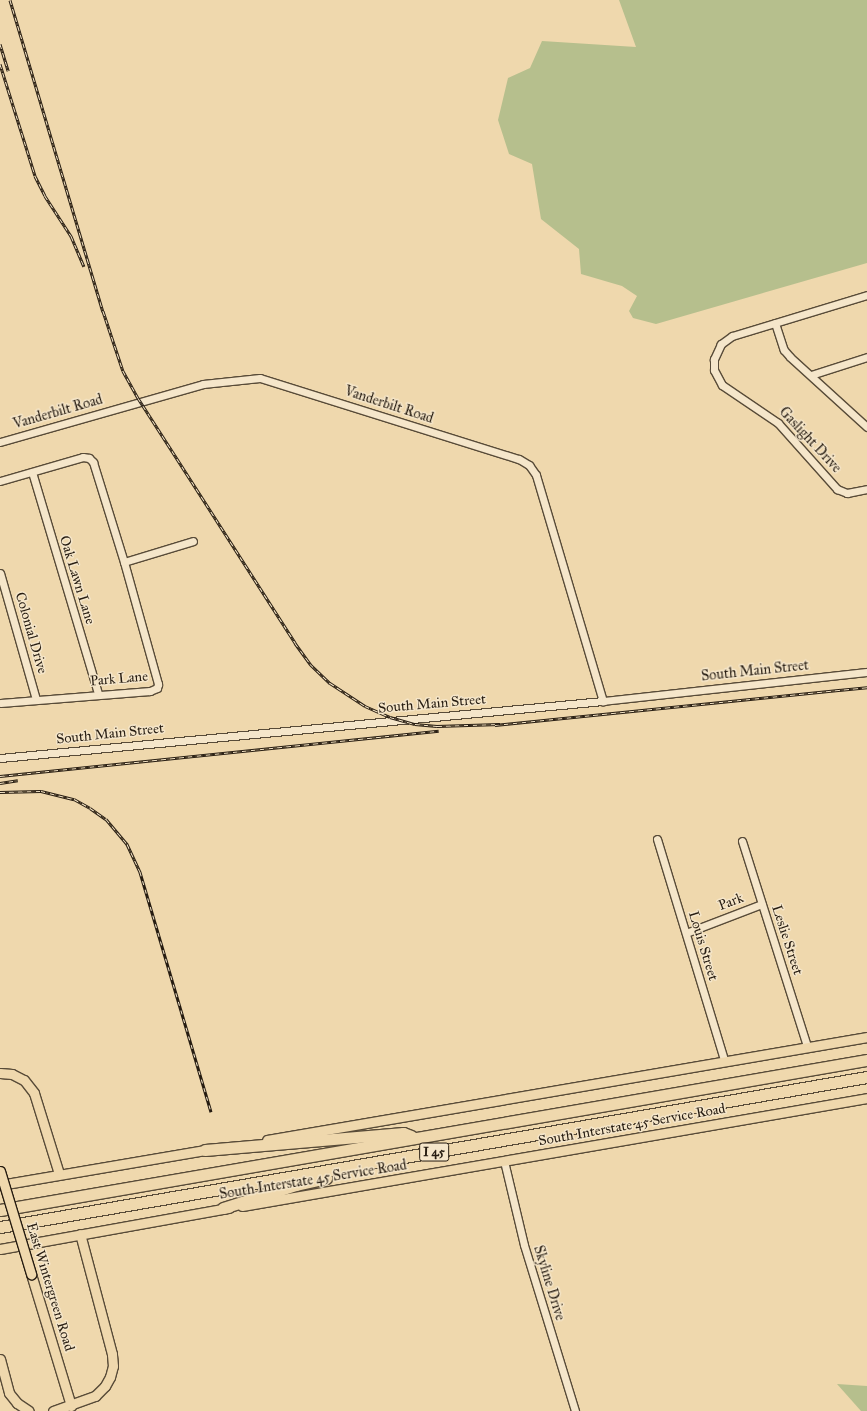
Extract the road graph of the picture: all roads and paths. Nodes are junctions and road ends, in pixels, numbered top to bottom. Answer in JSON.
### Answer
{"nodes":[{"id":1,"x":867,"y":295,"type":"edge"},
{"id":2,"x":775,"y":323,"type":"junction"},
{"id":3,"x":867,"y":357,"type":"edge"},
{"id":4,"x":811,"y":375,"type":"junction"},
{"id":5,"x":867,"y":427,"type":"edge"},
{"id":6,"x":0,"y":442,"type":"edge"},
{"id":7,"x":32,"y":472,"type":"junction"},
{"id":8,"x":0,"y":482,"type":"edge"},
{"id":9,"x":867,"y":489,"type":"edge"},
{"id":10,"x":193,"y":541,"type":"dead end"},
{"id":11,"x":124,"y":562,"type":"junction"},
{"id":12,"x":0,"y":573,"type":"edge"},
{"id":13,"x":867,"y":672,"type":"edge"},
{"id":14,"x":98,"y":694,"type":"junction"},
{"id":15,"x":36,"y":699,"type":"junction"},
{"id":16,"x":603,"y":701,"type":"junction"},
{"id":17,"x":0,"y":703,"type":"edge"},
{"id":18,"x":0,"y":758,"type":"edge"},
{"id":19,"x":657,"y":839,"type":"dead end"},
{"id":20,"x":742,"y":841,"type":"dead end"},
{"id":21,"x":762,"y":904,"type":"junction"},
{"id":22,"x":686,"y":933,"type":"junction"},
{"id":23,"x":867,"y":1037,"type":"edge"},
{"id":24,"x":807,"y":1046,"type":"junction"},
{"id":25,"x":724,"y":1060,"type":"junction"},
{"id":26,"x":867,"y":1060,"type":"edge"},
{"id":27,"x":0,"y":1073,"type":"edge"},
{"id":28,"x":867,"y":1077,"type":"edge"},
{"id":29,"x":867,"y":1098,"type":"edge"},
{"id":30,"x":416,"y":1138,"type":"junction"},
{"id":31,"x":205,"y":1150,"type":"junction"},
{"id":32,"x":381,"y":1161,"type":"junction"},
{"id":33,"x":504,"y":1161,"type":"junction"},
{"id":34,"x":0,"y":1171,"type":"edge"},
{"id":35,"x":59,"y":1174,"type":"junction"},
{"id":36,"x":0,"y":1185,"type":"edge"},
{"id":37,"x":223,"y":1208,"type":"junction"},
{"id":38,"x":0,"y":1210,"type":"edge"},
{"id":39,"x":0,"y":1227,"type":"edge"},
{"id":40,"x":80,"y":1234,"type":"junction"},
{"id":41,"x":0,"y":1249,"type":"edge"},
{"id":42,"x":0,"y":1359,"type":"edge"},
{"id":43,"x":72,"y":1408,"type":"edge"},
{"id":44,"x":30,"y":1411,"type":"edge"},
{"id":45,"x":53,"y":1411,"type":"edge"},
{"id":46,"x":575,"y":1411,"type":"edge"}],
"edges":[{"from":1,"to":2,"type":"street","name":"Gaslight Drive"},
{"from":2,"to":4,"type":"street"},
{"from":2,"to":9,"type":"street","name":"Gaslight Drive"},
{"from":3,"to":4,"type":"street"},
{"from":4,"to":5,"type":"street"},
{"from":6,"to":16,"type":"street","name":"Vanderbilt Road"},
{"from":7,"to":8,"type":"street","name":"Park Lane"},
{"from":7,"to":11,"type":"street","name":"Park Lane"},
{"from":7,"to":14,"type":"street","name":"Oak Lawn Lane"},
{"from":10,"to":11,"type":"street"},
{"from":11,"to":14,"type":"street","name":"Park Lane"},
{"from":12,"to":15,"type":"street","name":"Colonial Drive"},
{"from":13,"to":16,"type":"street","name":"South Main Street"},
{"from":14,"to":15,"type":"street","name":"Park Lane"},
{"from":15,"to":17,"type":"street","name":"Park Lane"},
{"from":16,"to":18,"type":"street","name":"South Main Street"},
{"from":19,"to":22,"type":"street","name":"Louis Street"},
{"from":20,"to":21,"type":"street","name":"Leslie Street"},
{"from":21,"to":22,"type":"street","name":"Park"},
{"from":21,"to":24,"type":"street","name":"Leslie Street"},
{"from":22,"to":25,"type":"street","name":"Louis Street"},
{"from":23,"to":24,"type":"main road"},
{"from":24,"to":25,"type":"main road"},
{"from":25,"to":31,"type":"main road"},
{"from":26,"to":30,"type":"highway","number":"I 45"},
{"from":27,"to":35,"type":"main road"},
{"from":28,"to":32,"type":"highway","number":"I 45"},
{"from":29,"to":33,"type":"main road","name":"South Interstate 45 Service Road"},
{"from":30,"to":31,"type":"highway"},
{"from":30,"to":38,"type":"highway","number":"I 45"},
{"from":31,"to":35,"type":"main road"},
{"from":32,"to":37,"type":"highway"},
{"from":32,"to":39,"type":"highway","number":"I 45"},
{"from":33,"to":37,"type":"main road","name":"South Interstate 45 Service Road"},
{"from":33,"to":46,"type":"street","name":"Skyline Drive"},
{"from":34,"to":43,"type":"main road","name":"East Wintergreen Road","bridge":true},
{"from":35,"to":36,"type":"main road"},
{"from":37,"to":40,"type":"main road","name":"South Interstate 45 Service Road"},
{"from":40,"to":41,"type":"main road","name":"South Interstate 45 Service Road"},
{"from":40,"to":43,"type":"main road"},
{"from":42,"to":44,"type":"main road"},
{"from":43,"to":45,"type":"main road"}]}
